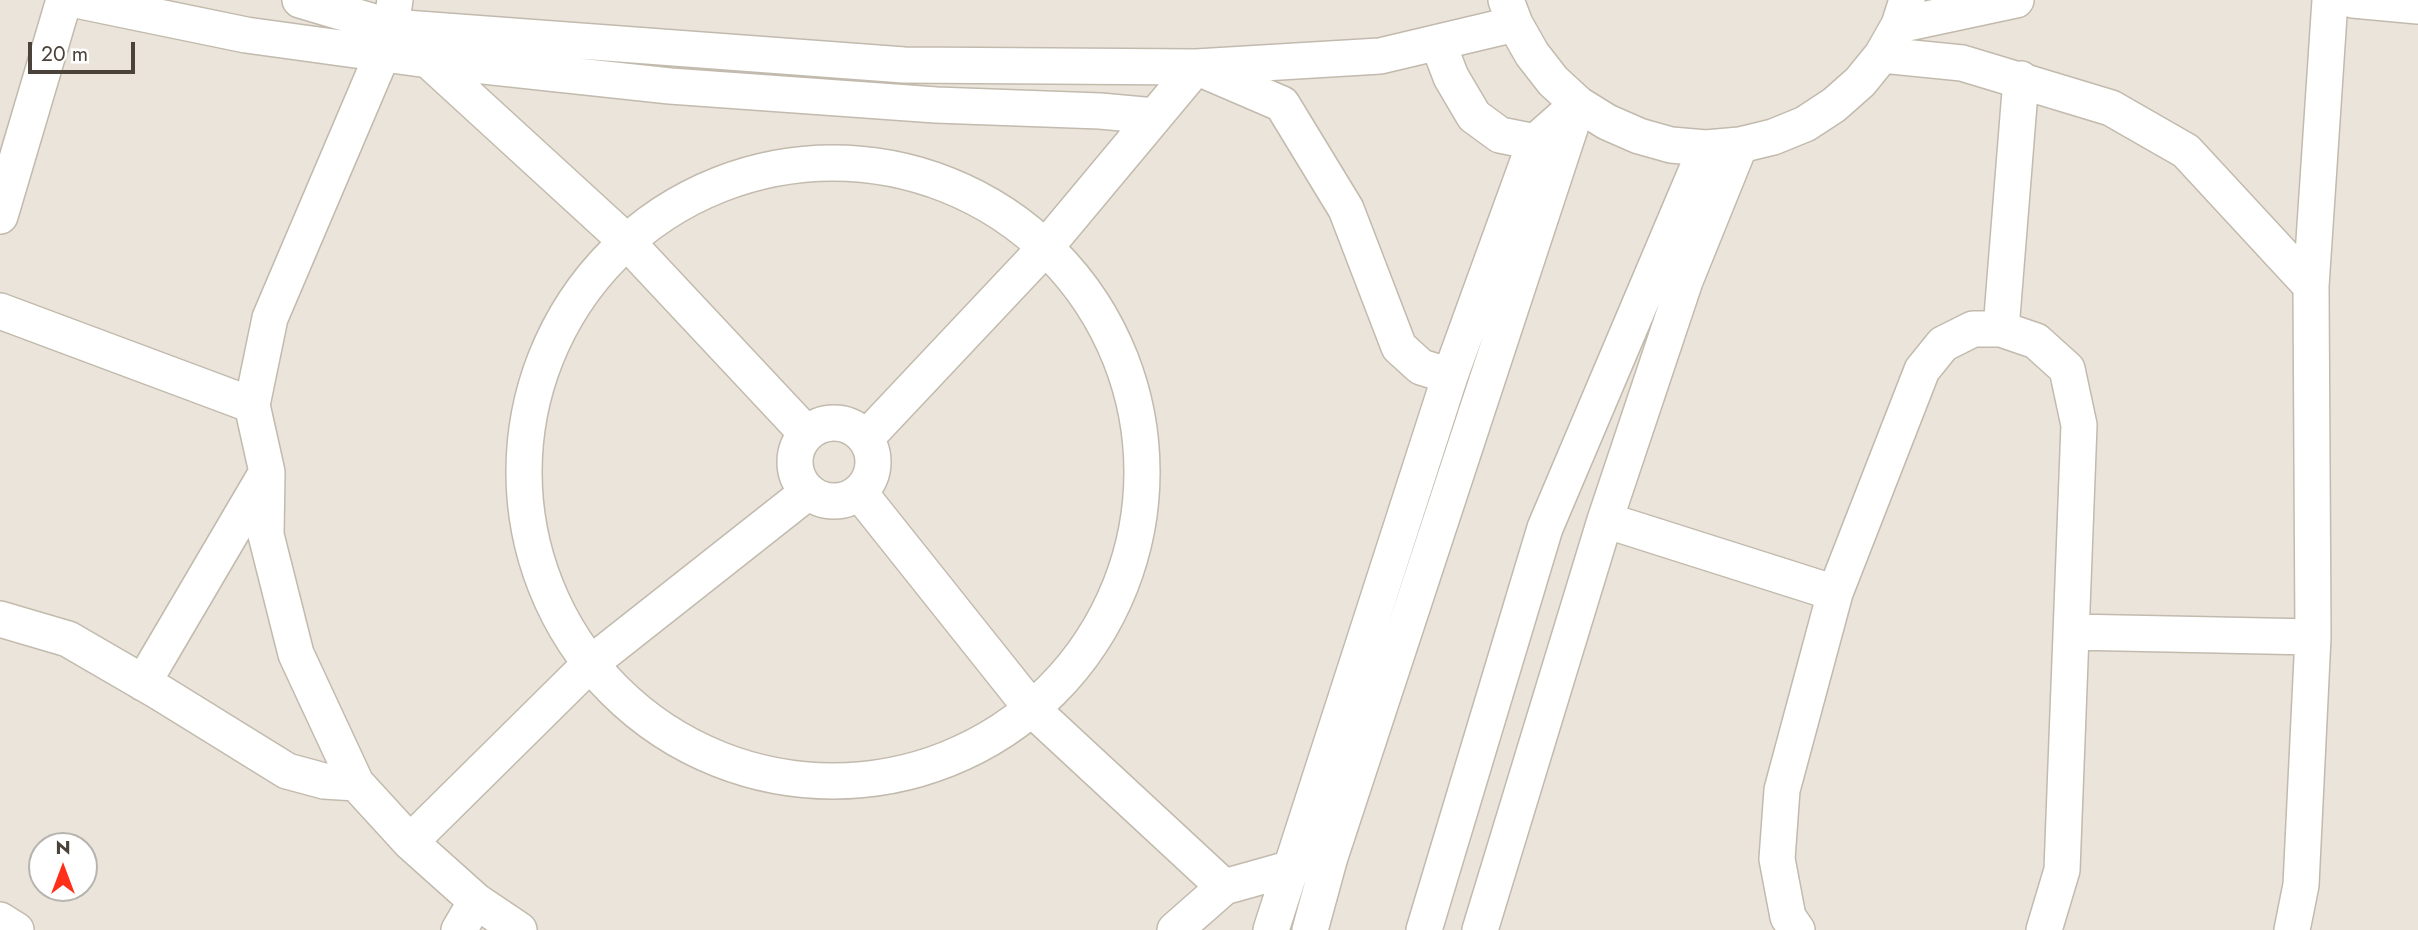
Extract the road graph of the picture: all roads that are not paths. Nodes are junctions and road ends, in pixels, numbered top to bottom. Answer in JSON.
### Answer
{"nodes":[{"id":1,"x":64,"y":0,"type":"edge"},
{"id":2,"x":76,"y":0,"type":"edge"},
{"id":3,"x":300,"y":0,"type":"edge"},
{"id":4,"x":2016,"y":0,"type":"edge"},
{"id":5,"x":2330,"y":0,"type":"edge"},
{"id":6,"x":2353,"y":0,"type":"edge"},
{"id":7,"x":2418,"y":6,"type":"edge"},
{"id":8,"x":1511,"y":12,"type":"edge"},
{"id":9,"x":1903,"y":12,"type":"edge"},
{"id":10,"x":389,"y":27,"type":"edge"},
{"id":11,"x":1438,"y":43,"type":"junction"},
{"id":12,"x":1882,"y":55,"type":"junction"},
{"id":13,"x":428,"y":60,"type":"junction"},
{"id":14,"x":1196,"y":67,"type":"junction"},
{"id":15,"x":2021,"y":79,"type":"junction"},
{"id":16,"x":1578,"y":104,"type":"junction"},
{"id":17,"x":1155,"y":116,"type":"junction"},
{"id":18,"x":1535,"y":142,"type":"junction"},
{"id":19,"x":1740,"y":145,"type":"junction"},
{"id":20,"x":1706,"y":148,"type":"junction"},
{"id":21,"x":0,"y":216,"type":"edge"},
{"id":22,"x":627,"y":242,"type":"junction"},
{"id":23,"x":1045,"y":248,"type":"junction"},
{"id":24,"x":2311,"y":286,"type":"junction"},
{"id":25,"x":0,"y":311,"type":"edge"},
{"id":26,"x":2001,"y":329,"type":"junction"},
{"id":27,"x":1450,"y":376,"type":"junction"},
{"id":28,"x":252,"y":405,"type":"junction"},
{"id":29,"x":806,"y":433,"type":"junction"},
{"id":30,"x":866,"y":438,"type":"junction"},
{"id":31,"x":267,"y":472,"type":"junction"},
{"id":32,"x":808,"y":492,"type":"junction"},
{"id":33,"x":859,"y":492,"type":"junction"},
{"id":34,"x":1605,"y":520,"type":"junction"},
{"id":35,"x":1835,"y":593,"type":"junction"},
{"id":36,"x":0,"y":619,"type":"edge"},
{"id":37,"x":2072,"y":632,"type":"junction"},
{"id":38,"x":2313,"y":637,"type":"junction"},
{"id":39,"x":590,"y":664,"type":"junction"},
{"id":40,"x":143,"y":683,"type":"junction"},
{"id":41,"x":1032,"y":709,"type":"junction"},
{"id":42,"x":356,"y":783,"type":"junction"},
{"id":43,"x":410,"y":842,"type":"junction"},
{"id":44,"x":1330,"y":857,"type":"junction"},
{"id":45,"x":1290,"y":868,"type":"junction"},
{"id":46,"x":1224,"y":887,"type":"junction"},
{"id":47,"x":467,"y":915,"type":"edge"},
{"id":48,"x":0,"y":920,"type":"edge"},
{"id":49,"x":1487,"y":925,"type":"edge"},
{"id":50,"x":16,"y":930,"type":"edge"},
{"id":51,"x":519,"y":930,"type":"edge"},
{"id":52,"x":1175,"y":930,"type":"edge"},
{"id":53,"x":1271,"y":930,"type":"edge"},
{"id":54,"x":1310,"y":930,"type":"edge"},
{"id":55,"x":1424,"y":930,"type":"edge"},
{"id":56,"x":1797,"y":930,"type":"edge"},
{"id":57,"x":2044,"y":930,"type":"edge"},
{"id":58,"x":2292,"y":930,"type":"edge"}],
"edges":[{"from":1,"to":21,"type":"street"},
{"from":2,"to":10,"type":"street"},
{"from":3,"to":10,"type":"street"},
{"from":4,"to":9,"type":"street"},
{"from":5,"to":24,"type":"street"},
{"from":6,"to":7,"type":"street"},
{"from":8,"to":11,"type":"street"},
{"from":8,"to":16,"type":"street"},
{"from":9,"to":12,"type":"street"},
{"from":10,"to":13,"type":"street"},
{"from":10,"to":14,"type":"street"},
{"from":10,"to":28,"type":"street"},
{"from":11,"to":14,"type":"street"},
{"from":11,"to":18,"type":"street"},
{"from":12,"to":15,"type":"street"},
{"from":12,"to":19,"type":"street"},
{"from":13,"to":17,"type":"street"},
{"from":13,"to":22,"type":"street"},
{"from":14,"to":17,"type":"street"},
{"from":14,"to":27,"type":"street"},
{"from":15,"to":24,"type":"street"},
{"from":15,"to":26,"type":"street"},
{"from":16,"to":18,"type":"street"},
{"from":16,"to":20,"type":"street"},
{"from":16,"to":44,"type":"street"},
{"from":17,"to":23,"type":"street"},
{"from":18,"to":27,"type":"street"},
{"from":19,"to":20,"type":"street"},
{"from":19,"to":34,"type":"street"},
{"from":20,"to":55,"type":"street"},
{"from":22,"to":23,"type":"street"},
{"from":22,"to":29,"type":"street"},
{"from":22,"to":39,"type":"street"},
{"from":23,"to":30,"type":"street"},
{"from":23,"to":41,"type":"street"},
{"from":24,"to":38,"type":"street"},
{"from":25,"to":28,"type":"street"},
{"from":26,"to":35,"type":"street"},
{"from":26,"to":37,"type":"street"},
{"from":27,"to":45,"type":"street"},
{"from":28,"to":31,"type":"street"},
{"from":29,"to":30,"type":"street"},
{"from":29,"to":32,"type":"street"},
{"from":30,"to":33,"type":"street"},
{"from":31,"to":40,"type":"street"},
{"from":31,"to":42,"type":"street"},
{"from":32,"to":33,"type":"street"},
{"from":32,"to":39,"type":"street"},
{"from":33,"to":41,"type":"street"},
{"from":34,"to":35,"type":"street"},
{"from":34,"to":49,"type":"street"},
{"from":35,"to":56,"type":"street"},
{"from":36,"to":40,"type":"street"},
{"from":37,"to":38,"type":"street"},
{"from":37,"to":57,"type":"street"},
{"from":38,"to":58,"type":"street"},
{"from":39,"to":41,"type":"street"},
{"from":39,"to":43,"type":"street"},
{"from":40,"to":42,"type":"street"},
{"from":41,"to":46,"type":"street"},
{"from":42,"to":43,"type":"street"},
{"from":43,"to":47,"type":"street"},
{"from":44,"to":45,"type":"street"},
{"from":44,"to":54,"type":"street"},
{"from":45,"to":46,"type":"street"},
{"from":45,"to":53,"type":"street"},
{"from":46,"to":52,"type":"street"},
{"from":47,"to":51,"type":"street"},
{"from":48,"to":50,"type":"street"}]}
